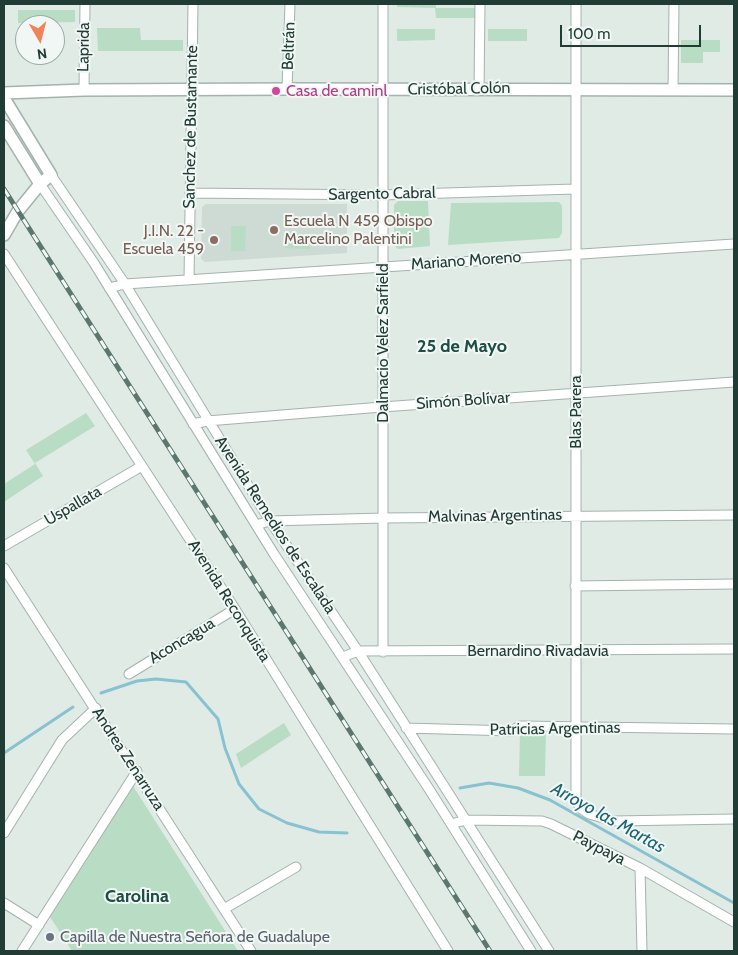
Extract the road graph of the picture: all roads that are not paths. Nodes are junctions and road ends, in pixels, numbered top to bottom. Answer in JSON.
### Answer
{"nodes":[{"id":1,"x":85,"y":4,"type":"edge"},
{"id":2,"x":193,"y":4,"type":"edge"},
{"id":3,"x":290,"y":4,"type":"edge"},
{"id":4,"x":383,"y":4,"type":"edge"},
{"id":5,"x":480,"y":4,"type":"edge"},
{"id":6,"x":576,"y":4,"type":"edge"},
{"id":7,"x":674,"y":4,"type":"edge"},
{"id":8,"x":576,"y":88,"type":"junction"},
{"id":9,"x":673,"y":88,"type":"junction"},
{"id":10,"x":288,"y":89,"type":"junction"},
{"id":11,"x":479,"y":89,"type":"junction"},
{"id":12,"x":84,"y":90,"type":"junction"},
{"id":13,"x":193,"y":90,"type":"junction"},
{"id":14,"x":382,"y":90,"type":"junction"},
{"id":15,"x":734,"y":90,"type":"edge"},
{"id":16,"x":4,"y":93,"type":"edge"},
{"id":17,"x":4,"y":98,"type":"edge"},
{"id":18,"x":4,"y":126,"type":"edge"},
{"id":19,"x":51,"y":175,"type":"junction"},
{"id":20,"x":40,"y":184,"type":"junction"},
{"id":21,"x":574,"y":189,"type":"junction"},
{"id":22,"x":190,"y":193,"type":"junction"},
{"id":23,"x":382,"y":195,"type":"junction"},
{"id":24,"x":4,"y":235,"type":"edge"},
{"id":25,"x":734,"y":244,"type":"edge"},
{"id":26,"x":575,"y":253,"type":"junction"},
{"id":27,"x":4,"y":254,"type":"edge"},
{"id":28,"x":383,"y":267,"type":"junction"},
{"id":29,"x":189,"y":280,"type":"junction"},
{"id":30,"x":125,"y":284,"type":"junction"},
{"id":31,"x":109,"y":288,"type":"junction"},
{"id":32,"x":734,"y":382,"type":"edge"},
{"id":33,"x":576,"y":393,"type":"junction"},
{"id":34,"x":382,"y":407,"type":"junction"},
{"id":35,"x":207,"y":421,"type":"junction"},
{"id":36,"x":193,"y":424,"type":"junction"},
{"id":37,"x":142,"y":466,"type":"junction"},
{"id":38,"x":734,"y":515,"type":"edge"},
{"id":39,"x":576,"y":516,"type":"junction"},
{"id":40,"x":383,"y":518,"type":"junction"},
{"id":41,"x":270,"y":521,"type":"junction"},
{"id":42,"x":256,"y":524,"type":"junction"},
{"id":43,"x":4,"y":546,"type":"edge"},
{"id":44,"x":4,"y":568,"type":"edge"},
{"id":45,"x":734,"y":584,"type":"edge"},
{"id":46,"x":575,"y":586,"type":"junction"},
{"id":47,"x":235,"y":609,"type":"junction"},
{"id":48,"x":734,"y":649,"type":"edge"},
{"id":49,"x":358,"y":651,"type":"junction"},
{"id":50,"x":576,"y":651,"type":"junction"},
{"id":51,"x":383,"y":652,"type":"junction"},
{"id":52,"x":342,"y":657,"type":"junction"},
{"id":53,"x":129,"y":674,"type":"dead end"},
{"id":54,"x":96,"y":708,"type":"junction"},
{"id":55,"x":577,"y":726,"type":"junction"},
{"id":56,"x":406,"y":728,"type":"junction"},
{"id":57,"x":734,"y":729,"type":"edge"},
{"id":58,"x":136,"y":771,"type":"junction"},
{"id":59,"x":734,"y":819,"type":"edge"},
{"id":60,"x":466,"y":820,"type":"junction"},
{"id":61,"x":450,"y":822,"type":"junction"},
{"id":62,"x":4,"y":833,"type":"edge"},
{"id":63,"x":296,"y":867,"type":"dead end"},
{"id":64,"x":640,"y":868,"type":"junction"},
{"id":65,"x":4,"y":903,"type":"edge"},
{"id":66,"x":224,"y":909,"type":"junction"},
{"id":67,"x":734,"y":922,"type":"edge"},
{"id":68,"x":39,"y":926,"type":"junction"},
{"id":69,"x":22,"y":951,"type":"edge"},
{"id":70,"x":251,"y":951,"type":"edge"},
{"id":71,"x":448,"y":951,"type":"edge"},
{"id":72,"x":531,"y":951,"type":"edge"},
{"id":73,"x":549,"y":951,"type":"edge"},
{"id":74,"x":642,"y":951,"type":"edge"}],
"edges":[{"from":1,"to":12,"type":"street","name":"Laprida"},
{"from":2,"to":13,"type":"street","name":"Sanchez de Bustamante"},
{"from":3,"to":10,"type":"street","name":"Beltrán"},
{"from":4,"to":14,"type":"street","name":"Dalmacio Velez Sarfield"},
{"from":5,"to":11,"type":"street"},
{"from":6,"to":8,"type":"street","name":"Blas Parera"},
{"from":7,"to":9,"type":"street"},
{"from":8,"to":9,"type":"street","name":"Cristóbal Colón"},
{"from":8,"to":11,"type":"street","name":"Cristóbal Colón"},
{"from":8,"to":21,"type":"street","name":"Blas Parera"},
{"from":9,"to":15,"type":"street","name":"Cristóbal Colón"},
{"from":10,"to":13,"type":"street","name":"Cristóbal Colón"},
{"from":10,"to":14,"type":"street","name":"Cristóbal Colón"},
{"from":11,"to":14,"type":"street","name":"Cristóbal Colón"},
{"from":12,"to":13,"type":"street","name":"Cristóbal Colón"},
{"from":12,"to":16,"type":"street","name":"Cristóbal Colón"},
{"from":13,"to":22,"type":"street","name":"Sanchez de Bustamante"},
{"from":14,"to":23,"type":"street","name":"Dalmacio Velez Sarfield"},
{"from":17,"to":19,"type":"street","name":"Avenida Remedios de Escalada"},
{"from":18,"to":20,"type":"street","name":"Avenida Remedios de Escalada"},
{"from":19,"to":20,"type":"street"},
{"from":19,"to":30,"type":"street","name":"Avenida Remedios de Escalada"},
{"from":20,"to":24,"type":"street"},
{"from":20,"to":31,"type":"street","name":"Avenida Remedios de Escalada"},
{"from":21,"to":23,"type":"street","name":"Sargento Cabral"},
{"from":21,"to":26,"type":"street","name":"Blas Parera"},
{"from":22,"to":23,"type":"street","name":"Sargento Cabral"},
{"from":22,"to":29,"type":"street","name":"Sanchez de Bustamante"},
{"from":23,"to":28,"type":"street","name":"Dalmacio Velez Sarfield"},
{"from":25,"to":26,"type":"street","name":"Mariano Moreno"},
{"from":26,"to":28,"type":"street","name":"Mariano Moreno"},
{"from":26,"to":33,"type":"street","name":"Blas Parera"},
{"from":27,"to":37,"type":"street","name":"Avenida Reconquista"},
{"from":28,"to":29,"type":"street","name":"Mariano Moreno"},
{"from":28,"to":34,"type":"street","name":"Dalmacio Velez Sarfield"},
{"from":29,"to":30,"type":"street","name":"Mariano Moreno"},
{"from":30,"to":31,"type":"street","name":"Mariano Moreno"},
{"from":30,"to":35,"type":"street","name":"Avenida Remedios de Escalada"},
{"from":31,"to":36,"type":"street","name":"Avenida Remedios de Escalada"},
{"from":32,"to":33,"type":"street","name":"Simón Bolívar"},
{"from":33,"to":34,"type":"street","name":"Simón Bolívar"},
{"from":33,"to":39,"type":"street","name":"Blas Parera"},
{"from":34,"to":35,"type":"street","name":"Simón Bolívar"},
{"from":34,"to":40,"type":"street","name":"Dalmacio Velez Sarfield"},
{"from":35,"to":36,"type":"street","name":"Simón Bolívar"},
{"from":35,"to":41,"type":"street","name":"Avenida Remedios de Escalada"},
{"from":36,"to":42,"type":"street","name":"Avenida Remedios de Escalada"},
{"from":37,"to":43,"type":"street","name":"Uspallata"},
{"from":37,"to":47,"type":"street","name":"Avenida Reconquista"},
{"from":38,"to":39,"type":"street","name":"Malvinas Argentinas"},
{"from":39,"to":40,"type":"street","name":"Malvinas Argentinas"},
{"from":39,"to":46,"type":"street","name":"Blas Parera"},
{"from":40,"to":41,"type":"street","name":"Malvinas Argentinas"},
{"from":40,"to":51,"type":"street","name":"Dalmacio Velez Sarfield"},
{"from":41,"to":42,"type":"street","name":"Malvinas Argentinas"},
{"from":41,"to":49,"type":"street","name":"Avenida Remedios de Escalada"},
{"from":42,"to":52,"type":"street","name":"Avenida Remedios de Escalada"},
{"from":44,"to":54,"type":"street","name":"Andrea Zenarruza"},
{"from":45,"to":46,"type":"street"},
{"from":46,"to":50,"type":"street","name":"Blas Parera"},
{"from":47,"to":53,"type":"street","name":"Aconcagua"},
{"from":47,"to":71,"type":"street","name":"Avenida Reconquista"},
{"from":48,"to":50,"type":"street","name":"Bernardino Rivadavia"},
{"from":49,"to":51,"type":"street","name":"Bernardino Rivadavia"},
{"from":49,"to":52,"type":"street","name":"Bernardino Rivadavia"},
{"from":49,"to":56,"type":"street","name":"Avenida Remedios de Escalada"},
{"from":50,"to":51,"type":"street","name":"Bernardino Rivadavia"},
{"from":50,"to":55,"type":"street","name":"Blas Parera"},
{"from":52,"to":61,"type":"street","name":"Avenida Remedios de Escalada"},
{"from":54,"to":58,"type":"street","name":"Andrea Zenarruza"},
{"from":54,"to":62,"type":"street"},
{"from":55,"to":56,"type":"street","name":"Patricias Argentinas"},
{"from":55,"to":57,"type":"street","name":"Patricias Argentinas"},
{"from":55,"to":59,"type":"street","name":"Blas Parera"},
{"from":56,"to":60,"type":"street","name":"Avenida Remedios de Escalada"},
{"from":58,"to":66,"type":"street","name":"Andrea Zenarruza"},
{"from":58,"to":68,"type":"street"},
{"from":60,"to":61,"type":"street","name":"Paypaya"},
{"from":60,"to":64,"type":"street","name":"Paypaya"},
{"from":60,"to":73,"type":"street","name":"Avenida Remedios de Escalada"},
{"from":61,"to":72,"type":"street","name":"Avenida Remedios de Escalada"},
{"from":63,"to":66,"type":"street"},
{"from":64,"to":67,"type":"street","name":"Paypaya"},
{"from":64,"to":74,"type":"street"},
{"from":65,"to":68,"type":"street"},
{"from":66,"to":70,"type":"street","name":"Andrea Zenarruza"},
{"from":68,"to":69,"type":"street"}]}
